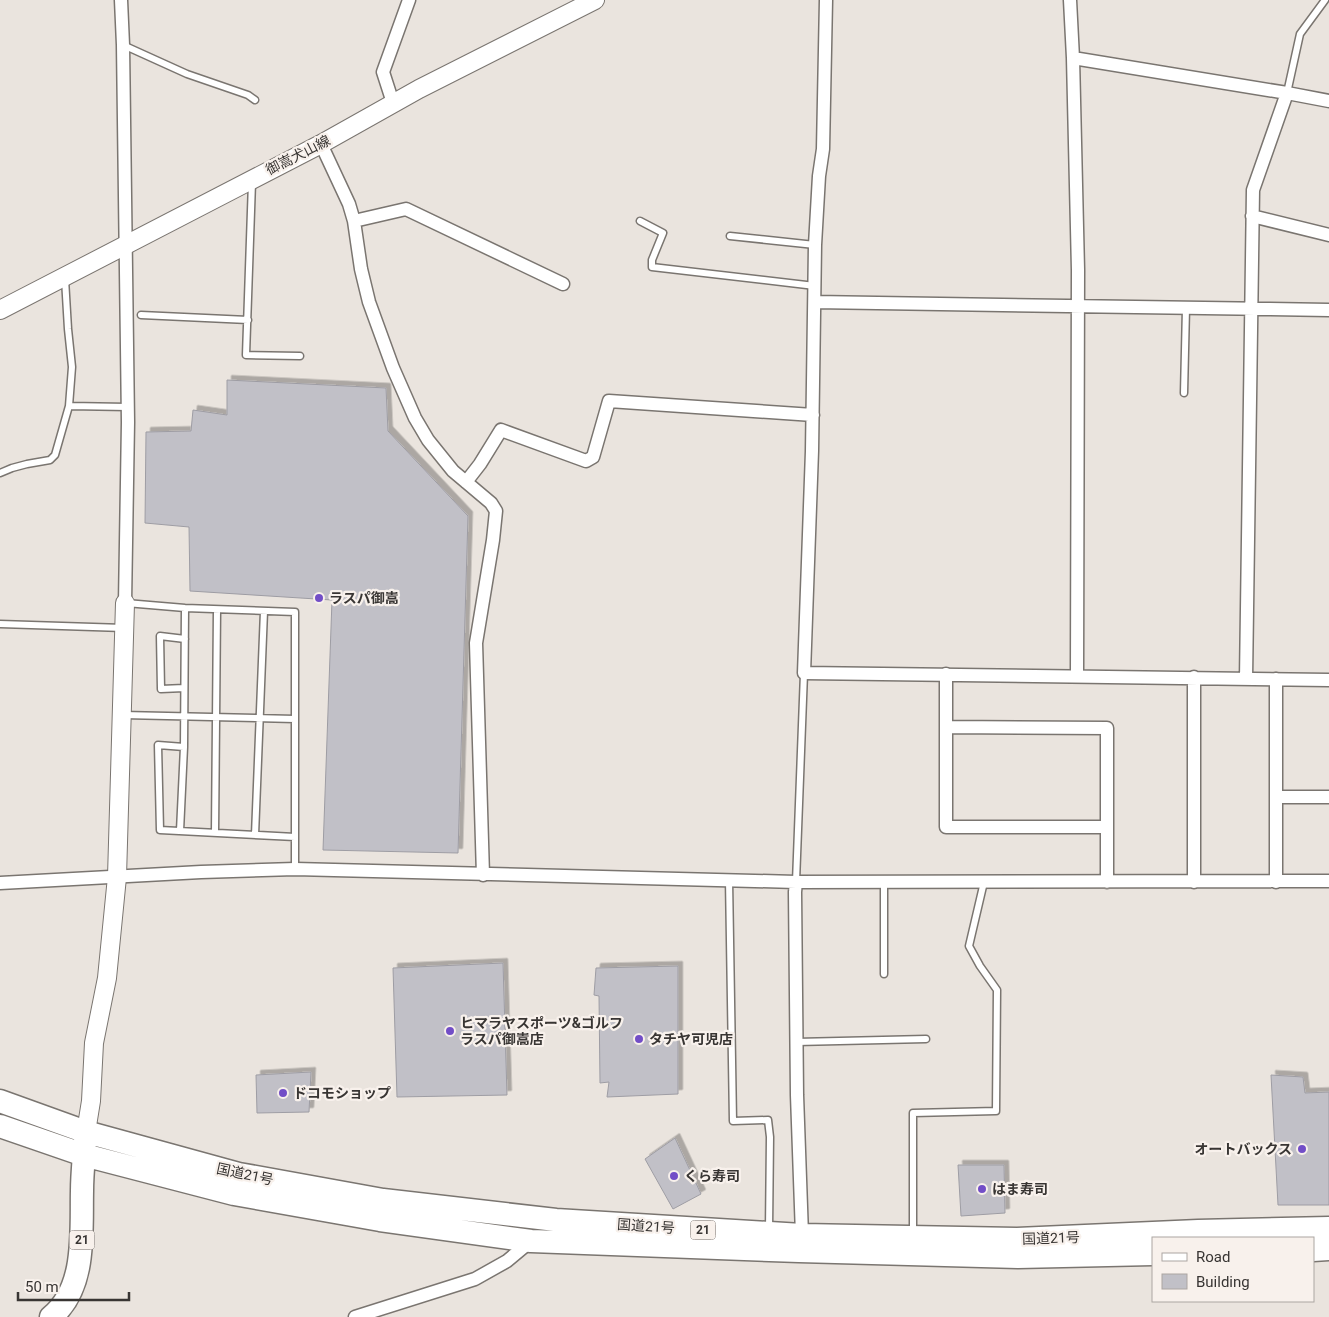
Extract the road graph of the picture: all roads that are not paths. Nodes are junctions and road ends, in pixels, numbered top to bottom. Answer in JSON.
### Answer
{"nodes":[{"id":1,"x":121,"y":0,"type":"edge"},
{"id":2,"x":409,"y":0,"type":"edge"},
{"id":3,"x":595,"y":0,"type":"edge"},
{"id":4,"x":826,"y":0,"type":"edge"},
{"id":5,"x":1070,"y":0,"type":"edge"},
{"id":6,"x":1325,"y":0,"type":"edge"},
{"id":7,"x":123,"y":45,"type":"junction"},
{"id":8,"x":1074,"y":58,"type":"junction"},
{"id":9,"x":1287,"y":93,"type":"junction"},
{"id":10,"x":255,"y":100,"type":"dead end"},
{"id":11,"x":1329,"y":101,"type":"edge"},
{"id":12,"x":394,"y":103,"type":"junction"},
{"id":13,"x":321,"y":144,"type":"junction"},
{"id":14,"x":252,"y":179,"type":"junction"},
{"id":15,"x":1252,"y":216,"type":"junction"},
{"id":16,"x":354,"y":221,"type":"junction"},
{"id":17,"x":640,"y":221,"type":"dead end"},
{"id":18,"x":1329,"y":235,"type":"edge"},
{"id":19,"x":730,"y":236,"type":"dead end"},
{"id":20,"x":126,"y":243,"type":"junction"},
{"id":21,"x":815,"y":245,"type":"junction"},
{"id":22,"x":65,"y":276,"type":"junction"},
{"id":23,"x":563,"y":284,"type":"dead end"},
{"id":24,"x":815,"y":286,"type":"junction"},
{"id":25,"x":815,"y":302,"type":"junction"},
{"id":26,"x":1078,"y":307,"type":"junction"},
{"id":27,"x":1186,"y":308,"type":"junction"},
{"id":28,"x":1252,"y":309,"type":"junction"},
{"id":29,"x":0,"y":310,"type":"edge"},
{"id":30,"x":1329,"y":310,"type":"edge"},
{"id":31,"x":141,"y":315,"type":"dead end"},
{"id":32,"x":248,"y":320,"type":"junction"},
{"id":33,"x":300,"y":356,"type":"dead end"},
{"id":34,"x":1184,"y":393,"type":"dead end"},
{"id":35,"x":69,"y":406,"type":"junction"},
{"id":36,"x":128,"y":407,"type":"junction"},
{"id":37,"x":812,"y":414,"type":"junction"},
{"id":38,"x":0,"y":473,"type":"edge"},
{"id":39,"x":466,"y":482,"type":"junction"},
{"id":40,"x":124,"y":603,"type":"junction"},
{"id":41,"x":185,"y":608,"type":"junction"},
{"id":42,"x":217,"y":610,"type":"junction"},
{"id":43,"x":264,"y":611,"type":"junction"},
{"id":44,"x":0,"y":624,"type":"edge"},
{"id":45,"x":124,"y":628,"type":"junction"},
{"id":46,"x":185,"y":639,"type":"junction"},
{"id":47,"x":804,"y":673,"type":"junction"},
{"id":48,"x":946,"y":674,"type":"junction"},
{"id":49,"x":1077,"y":676,"type":"junction"},
{"id":50,"x":1194,"y":677,"type":"junction"},
{"id":51,"x":1246,"y":679,"type":"junction"},
{"id":52,"x":1276,"y":679,"type":"junction"},
{"id":53,"x":1329,"y":680,"type":"edge"},
{"id":54,"x":184,"y":688,"type":"junction"},
{"id":55,"x":122,"y":715,"type":"junction"},
{"id":56,"x":184,"y":716,"type":"junction"},
{"id":57,"x":216,"y":717,"type":"junction"},
{"id":58,"x":260,"y":718,"type":"junction"},
{"id":59,"x":294,"y":719,"type":"junction"},
{"id":60,"x":946,"y":727,"type":"junction"},
{"id":61,"x":184,"y":747,"type":"junction"},
{"id":62,"x":1276,"y":797,"type":"junction"},
{"id":63,"x":1329,"y":797,"type":"edge"},
{"id":64,"x":1107,"y":827,"type":"junction"},
{"id":65,"x":180,"y":832,"type":"junction"},
{"id":66,"x":215,"y":833,"type":"junction"},
{"id":67,"x":255,"y":835,"type":"junction"},
{"id":68,"x":294,"y":837,"type":"junction"},
{"id":69,"x":295,"y":869,"type":"junction"},
{"id":70,"x":483,"y":875,"type":"junction"},
{"id":71,"x":117,"y":877,"type":"junction"},
{"id":72,"x":729,"y":880,"type":"junction"},
{"id":73,"x":884,"y":881,"type":"junction"},
{"id":74,"x":796,"y":882,"type":"junction"},
{"id":75,"x":984,"y":882,"type":"junction"},
{"id":76,"x":1107,"y":882,"type":"junction"},
{"id":77,"x":1194,"y":882,"type":"junction"},
{"id":78,"x":1276,"y":882,"type":"junction"},
{"id":79,"x":1329,"y":882,"type":"edge"},
{"id":80,"x":0,"y":883,"type":"edge"},
{"id":81,"x":884,"y":974,"type":"dead end"},
{"id":82,"x":926,"y":1039,"type":"dead end"},
{"id":83,"x":796,"y":1042,"type":"junction"},
{"id":84,"x":0,"y":1101,"type":"edge"},
{"id":85,"x":0,"y":1126,"type":"edge"},
{"id":86,"x":86,"y":1132,"type":"junction"},
{"id":87,"x":84,"y":1155,"type":"junction"},
{"id":88,"x":1329,"y":1228,"type":"edge"},
{"id":89,"x":769,"y":1234,"type":"junction"},
{"id":90,"x":802,"y":1235,"type":"junction"},
{"id":91,"x":913,"y":1237,"type":"junction"},
{"id":92,"x":531,"y":1241,"type":"junction"},
{"id":93,"x":1329,"y":1249,"type":"edge"},
{"id":94,"x":1314,"y":1250,"type":"edge"},
{"id":95,"x":1152,"y":1254,"type":"edge"},
{"id":96,"x":58,"y":1315,"type":"edge"},
{"id":97,"x":356,"y":1317,"type":"edge"}],
"edges":[{"from":1,"to":7,"type":"street"},
{"from":2,"to":12,"type":"street"},
{"from":3,"to":12,"type":"main road","name":"御嵩犬山線"},
{"from":4,"to":21,"type":"street"},
{"from":5,"to":8,"type":"street"},
{"from":6,"to":9,"type":"lane"},
{"from":7,"to":10,"type":"lane"},
{"from":7,"to":20,"type":"street"},
{"from":8,"to":9,"type":"street"},
{"from":8,"to":26,"type":"street"},
{"from":9,"to":11,"type":"street"},
{"from":9,"to":15,"type":"street"},
{"from":12,"to":13,"type":"main road","name":"御嵩犬山線"},
{"from":13,"to":14,"type":"main road","name":"御嵩犬山線"},
{"from":13,"to":16,"type":"street"},
{"from":14,"to":20,"type":"main road","name":"御嵩犬山線"},
{"from":14,"to":32,"type":"lane"},
{"from":15,"to":18,"type":"street"},
{"from":15,"to":28,"type":"street"},
{"from":16,"to":23,"type":"street"},
{"from":16,"to":39,"type":"street"},
{"from":17,"to":24,"type":"lane"},
{"from":19,"to":21,"type":"lane"},
{"from":20,"to":22,"type":"main road","name":"御嵩犬山線"},
{"from":20,"to":36,"type":"street"},
{"from":21,"to":24,"type":"street"},
{"from":22,"to":29,"type":"main road","name":"御嵩犬山線"},
{"from":22,"to":35,"type":"lane"},
{"from":24,"to":25,"type":"street"},
{"from":25,"to":26,"type":"street"},
{"from":25,"to":37,"type":"street"},
{"from":26,"to":27,"type":"street"},
{"from":26,"to":49,"type":"street"},
{"from":27,"to":28,"type":"street"},
{"from":27,"to":34,"type":"lane"},
{"from":28,"to":30,"type":"street"},
{"from":28,"to":51,"type":"street"},
{"from":31,"to":32,"type":"lane"},
{"from":32,"to":33,"type":"lane"},
{"from":35,"to":36,"type":"lane"},
{"from":35,"to":38,"type":"lane"},
{"from":36,"to":40,"type":"street"},
{"from":37,"to":39,"type":"street"},
{"from":37,"to":47,"type":"street"},
{"from":39,"to":70,"type":"street"},
{"from":40,"to":41,"type":"lane"},
{"from":40,"to":45,"type":"main road"},
{"from":41,"to":42,"type":"lane"},
{"from":41,"to":46,"type":"lane"},
{"from":42,"to":43,"type":"lane"},
{"from":42,"to":57,"type":"lane"},
{"from":43,"to":58,"type":"lane"},
{"from":43,"to":59,"type":"lane"},
{"from":44,"to":45,"type":"lane"},
{"from":45,"to":55,"type":"main road"},
{"from":46,"to":54,"type":"lane"},
{"from":46,"to":54,"type":"lane"},
{"from":47,"to":48,"type":"street"},
{"from":47,"to":74,"type":"lane"},
{"from":48,"to":49,"type":"street"},
{"from":48,"to":60,"type":"street"},
{"from":49,"to":50,"type":"street"},
{"from":50,"to":51,"type":"street"},
{"from":50,"to":77,"type":"street"},
{"from":51,"to":52,"type":"street"},
{"from":52,"to":53,"type":"street"},
{"from":52,"to":62,"type":"street"},
{"from":54,"to":56,"type":"lane"},
{"from":55,"to":56,"type":"lane"},
{"from":55,"to":71,"type":"main road"},
{"from":56,"to":57,"type":"lane"},
{"from":56,"to":61,"type":"lane"},
{"from":57,"to":58,"type":"lane"},
{"from":57,"to":66,"type":"lane"},
{"from":58,"to":59,"type":"lane"},
{"from":58,"to":67,"type":"lane"},
{"from":59,"to":68,"type":"lane"},
{"from":60,"to":64,"type":"street"},
{"from":60,"to":64,"type":"street"},
{"from":61,"to":65,"type":"lane"},
{"from":61,"to":65,"type":"lane"},
{"from":62,"to":63,"type":"street"},
{"from":62,"to":78,"type":"street"},
{"from":64,"to":76,"type":"street"},
{"from":65,"to":66,"type":"lane"},
{"from":66,"to":67,"type":"lane"},
{"from":67,"to":68,"type":"lane"},
{"from":68,"to":69,"type":"lane"},
{"from":69,"to":70,"type":"street"},
{"from":69,"to":71,"type":"street"},
{"from":70,"to":72,"type":"street"},
{"from":71,"to":80,"type":"street"},
{"from":71,"to":86,"type":"main road"},
{"from":72,"to":74,"type":"street"},
{"from":72,"to":89,"type":"lane"},
{"from":73,"to":74,"type":"street"},
{"from":73,"to":75,"type":"street"},
{"from":73,"to":81,"type":"lane"},
{"from":74,"to":83,"type":"street"},
{"from":75,"to":76,"type":"street"},
{"from":75,"to":91,"type":"lane"},
{"from":76,"to":77,"type":"street"},
{"from":77,"to":78,"type":"street"},
{"from":78,"to":79,"type":"street"},
{"from":82,"to":83,"type":"lane"},
{"from":83,"to":90,"type":"street"},
{"from":84,"to":86,"type":"highway","number":"21"},
{"from":85,"to":87,"type":"highway","number":"21"},
{"from":86,"to":87,"type":"highway","number":"21"},
{"from":86,"to":89,"type":"highway","name":"国道21号","number":"21"},
{"from":87,"to":92,"type":"highway","name":"国道21号","number":"21"},
{"from":87,"to":96,"type":"highway","number":"21"},
{"from":88,"to":91,"type":"highway","name":"国道21号","number":"21"},
{"from":89,"to":90,"type":"highway","name":"国道21号","number":"21"},
{"from":90,"to":91,"type":"highway","name":"国道21号","number":"21"},
{"from":92,"to":95,"type":"highway","name":"国道21号","number":"21"},
{"from":92,"to":97,"type":"street"},
{"from":93,"to":94,"type":"highway"}]}
